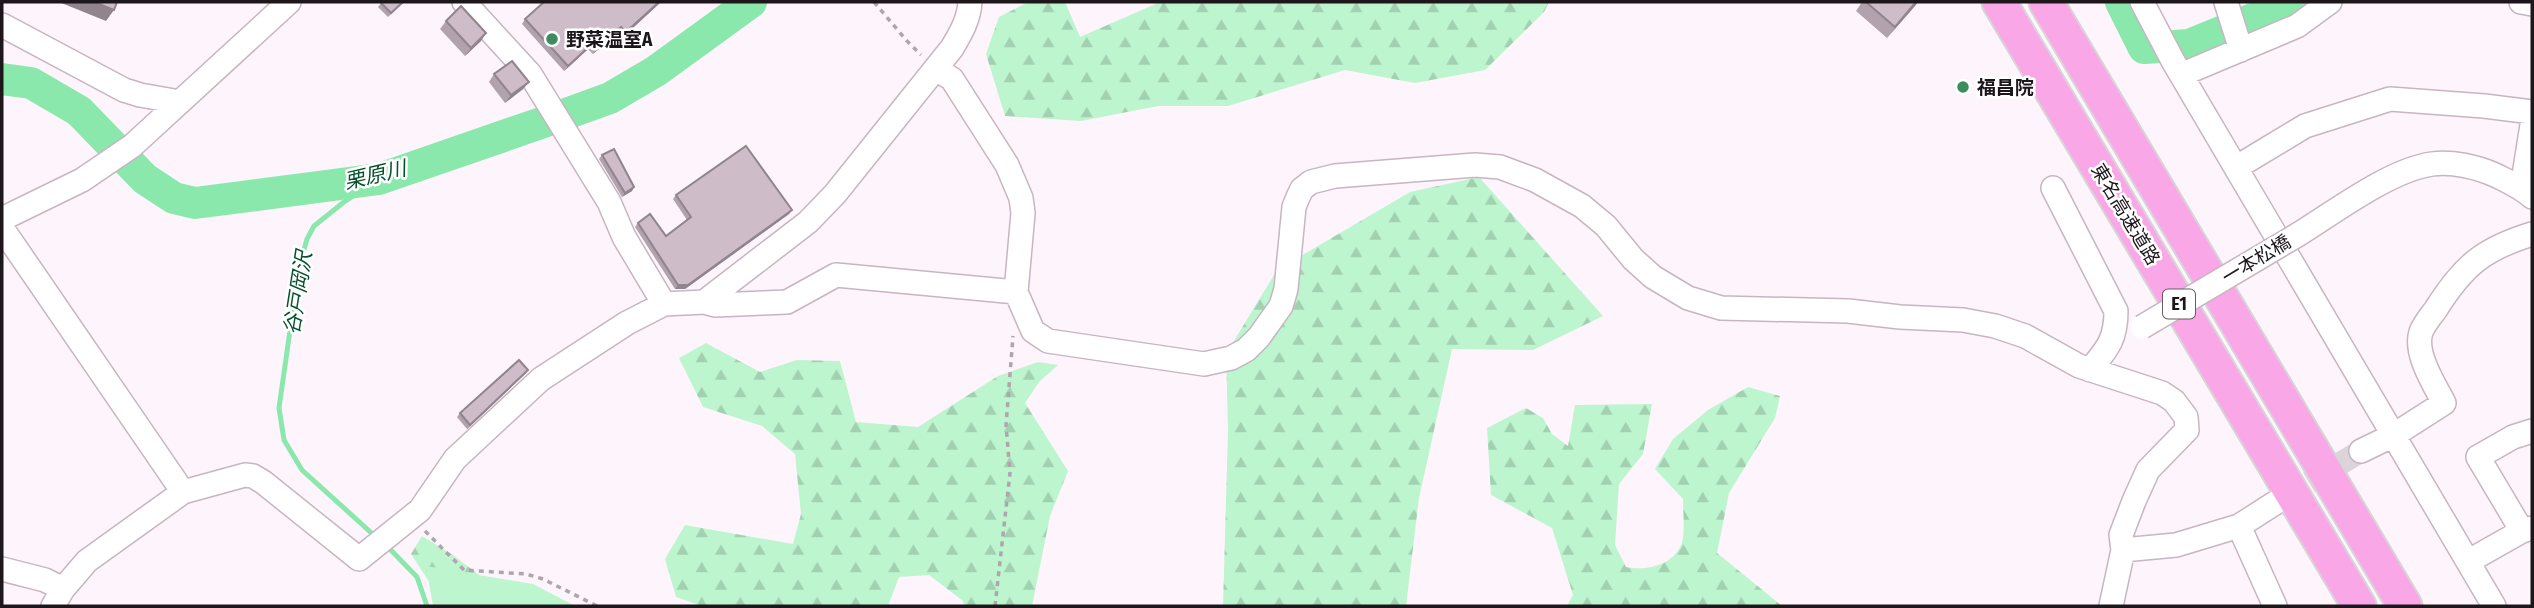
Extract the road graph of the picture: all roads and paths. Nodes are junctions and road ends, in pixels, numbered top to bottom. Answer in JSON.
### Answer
{"nodes":[{"id":1,"x":289,"y":2,"type":"edge"},
{"id":2,"x":464,"y":2,"type":"edge"},
{"id":3,"x":874,"y":2,"type":"edge"},
{"id":4,"x":970,"y":2,"type":"edge"},
{"id":5,"x":1999,"y":2,"type":"edge"},
{"id":6,"x":2046,"y":2,"type":"edge"},
{"id":7,"x":2330,"y":2,"type":"edge"},
{"id":8,"x":2521,"y":2,"type":"edge"},
{"id":9,"x":2532,"y":4,"type":"edge"},
{"id":10,"x":2145,"y":6,"type":"edge"},
{"id":11,"x":2227,"y":6,"type":"edge"},
{"id":12,"x":2,"y":25,"type":"edge"},
{"id":13,"x":2240,"y":44,"type":"junction"},
{"id":14,"x":2178,"y":68,"type":"junction"},
{"id":15,"x":936,"y":69,"type":"junction"},
{"id":16,"x":180,"y":102,"type":"junction"},
{"id":17,"x":2532,"y":112,"type":"edge"},
{"id":18,"x":2532,"y":125,"type":"edge"},
{"id":19,"x":2237,"y":167,"type":"junction"},
{"id":20,"x":2053,"y":188,"type":"dead end"},
{"id":21,"x":2527,"y":192,"type":"edge"},
{"id":22,"x":2,"y":219,"type":"edge"},
{"id":23,"x":2,"y":229,"type":"edge"},
{"id":24,"x":2532,"y":234,"type":"edge"},
{"id":25,"x":1016,"y":292,"type":"junction"},
{"id":26,"x":664,"y":303,"type":"junction"},
{"id":27,"x":704,"y":303,"type":"junction"},
{"id":28,"x":1013,"y":332,"type":"dead end"},
{"id":29,"x":2109,"y":347,"type":"junction"},
{"id":30,"x":2090,"y":370,"type":"junction"},
{"id":31,"x":2532,"y":431,"type":"edge"},
{"id":32,"x":2394,"y":435,"type":"junction"},
{"id":33,"x":2361,"y":451,"type":"tunnel mouth"},
{"id":34,"x":183,"y":492,"type":"junction"},
{"id":35,"x":2275,"y":503,"type":"tunnel mouth"},
{"id":36,"x":405,"y":522,"type":"junction"},
{"id":37,"x":2239,"y":526,"type":"junction"},
{"id":38,"x":2527,"y":530,"type":"edge"},
{"id":39,"x":2123,"y":550,"type":"junction"},
{"id":40,"x":2469,"y":561,"type":"junction"},
{"id":41,"x":2,"y":569,"type":"edge"},
{"id":42,"x":58,"y":598,"type":"edge"},
{"id":43,"x":597,"y":606,"type":"edge"},
{"id":44,"x":995,"y":606,"type":"edge"},
{"id":45,"x":2111,"y":606,"type":"edge"},
{"id":46,"x":2275,"y":606,"type":"edge"},
{"id":47,"x":2359,"y":606,"type":"edge"},
{"id":48,"x":2405,"y":606,"type":"edge"},
{"id":49,"x":2494,"y":606,"type":"edge"}],
"edges":[{"from":1,"to":16,"type":"street"},
{"from":2,"to":26,"type":"street"},
{"from":3,"to":15,"type":"path"},
{"from":4,"to":15,"type":"street"},
{"from":5,"to":47,"type":"highway","name":"東名高速道路","number":"E1"},
{"from":6,"to":48,"type":"highway","number":"E1"},
{"from":7,"to":13,"type":"street"},
{"from":8,"to":9,"type":"street"},
{"from":10,"to":14,"type":"street"},
{"from":11,"to":13,"type":"street"},
{"from":12,"to":16,"type":"street"},
{"from":13,"to":14,"type":"street"},
{"from":14,"to":19,"type":"street"},
{"from":15,"to":25,"type":"street"},
{"from":15,"to":27,"type":"street"},
{"from":16,"to":22,"type":"street"},
{"from":17,"to":19,"type":"street"},
{"from":18,"to":21,"type":"street"},
{"from":19,"to":32,"type":"street"},
{"from":20,"to":29,"type":"street"},
{"from":21,"to":29,"type":"street","name":"一本松橋","bridge":true},
{"from":23,"to":34,"type":"street"},
{"from":24,"to":32,"type":"street"},
{"from":25,"to":27,"type":"street"},
{"from":25,"to":30,"type":"street"},
{"from":26,"to":27,"type":"street"},
{"from":26,"to":36,"type":"street"},
{"from":28,"to":44,"type":"path"},
{"from":29,"to":30,"type":"street"},
{"from":30,"to":39,"type":"street"},
{"from":31,"to":38,"type":"street"},
{"from":32,"to":33,"type":"street"},
{"from":32,"to":40,"type":"street"},
{"from":34,"to":36,"type":"street"},
{"from":34,"to":42,"type":"street"},
{"from":35,"to":37,"type":"street"},
{"from":36,"to":43,"type":"path"},
{"from":37,"to":39,"type":"street"},
{"from":37,"to":46,"type":"street"},
{"from":38,"to":40,"type":"street"},
{"from":39,"to":45,"type":"street"},
{"from":40,"to":49,"type":"street"},
{"from":41,"to":42,"type":"street"}]}
